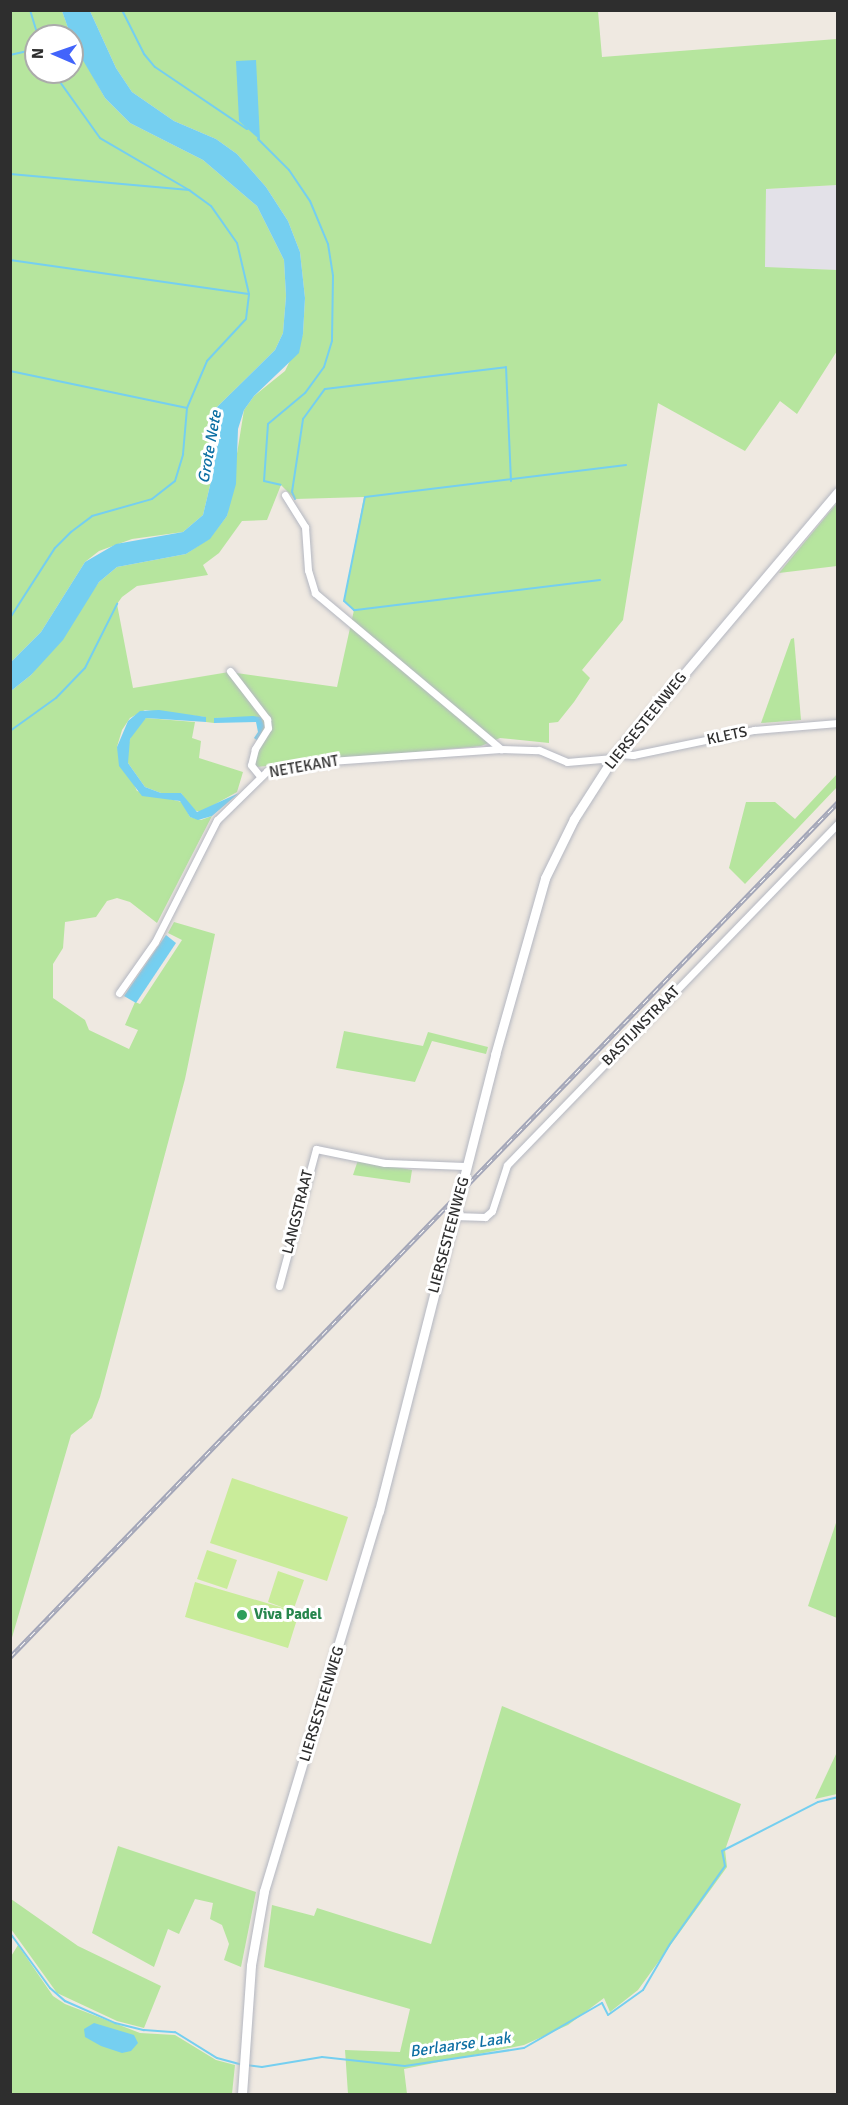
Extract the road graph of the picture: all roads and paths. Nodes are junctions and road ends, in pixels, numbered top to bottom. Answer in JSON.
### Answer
{"nodes":[{"id":1,"x":837,"y":492,"type":"edge"},
{"id":2,"x":285,"y":495,"type":"dead end"},
{"id":3,"x":230,"y":671,"type":"dead end"},
{"id":4,"x":837,"y":723,"type":"edge"},
{"id":5,"x":501,"y":749,"type":"junction"},
{"id":6,"x":615,"y":756,"type":"junction"},
{"id":7,"x":260,"y":776,"type":"junction"},
{"id":8,"x":837,"y":823,"type":"edge"},
{"id":9,"x":119,"y":993,"type":"dead end"},
{"id":10,"x":467,"y":1166,"type":"junction"},
{"id":11,"x":454,"y":1216,"type":"junction"},
{"id":12,"x":279,"y":1286,"type":"dead end"},
{"id":13,"x":242,"y":2094,"type":"edge"}],
"edges":[{"from":1,"to":6,"type":"street","name":"LIERSESTEENWEG"},
{"from":2,"to":5,"type":"street"},
{"from":3,"to":7,"type":"street"},
{"from":4,"to":6,"type":"street","name":"KLETS"},
{"from":5,"to":6,"type":"street","name":"NETEKANT"},
{"from":5,"to":7,"type":"street","name":"NETEKANT"},
{"from":6,"to":10,"type":"street","name":"LIERSESTEENWEG"},
{"from":7,"to":9,"type":"street","name":"NETEKANT"},
{"from":8,"to":11,"type":"street","name":"BASTIJNSTRAAT"},
{"from":10,"to":11,"type":"street","name":"LIERSESTEENWEG"},
{"from":10,"to":12,"type":"street","name":"LANGSTRAAT"},
{"from":11,"to":13,"type":"street","name":"LIERSESTEENWEG"}]}
